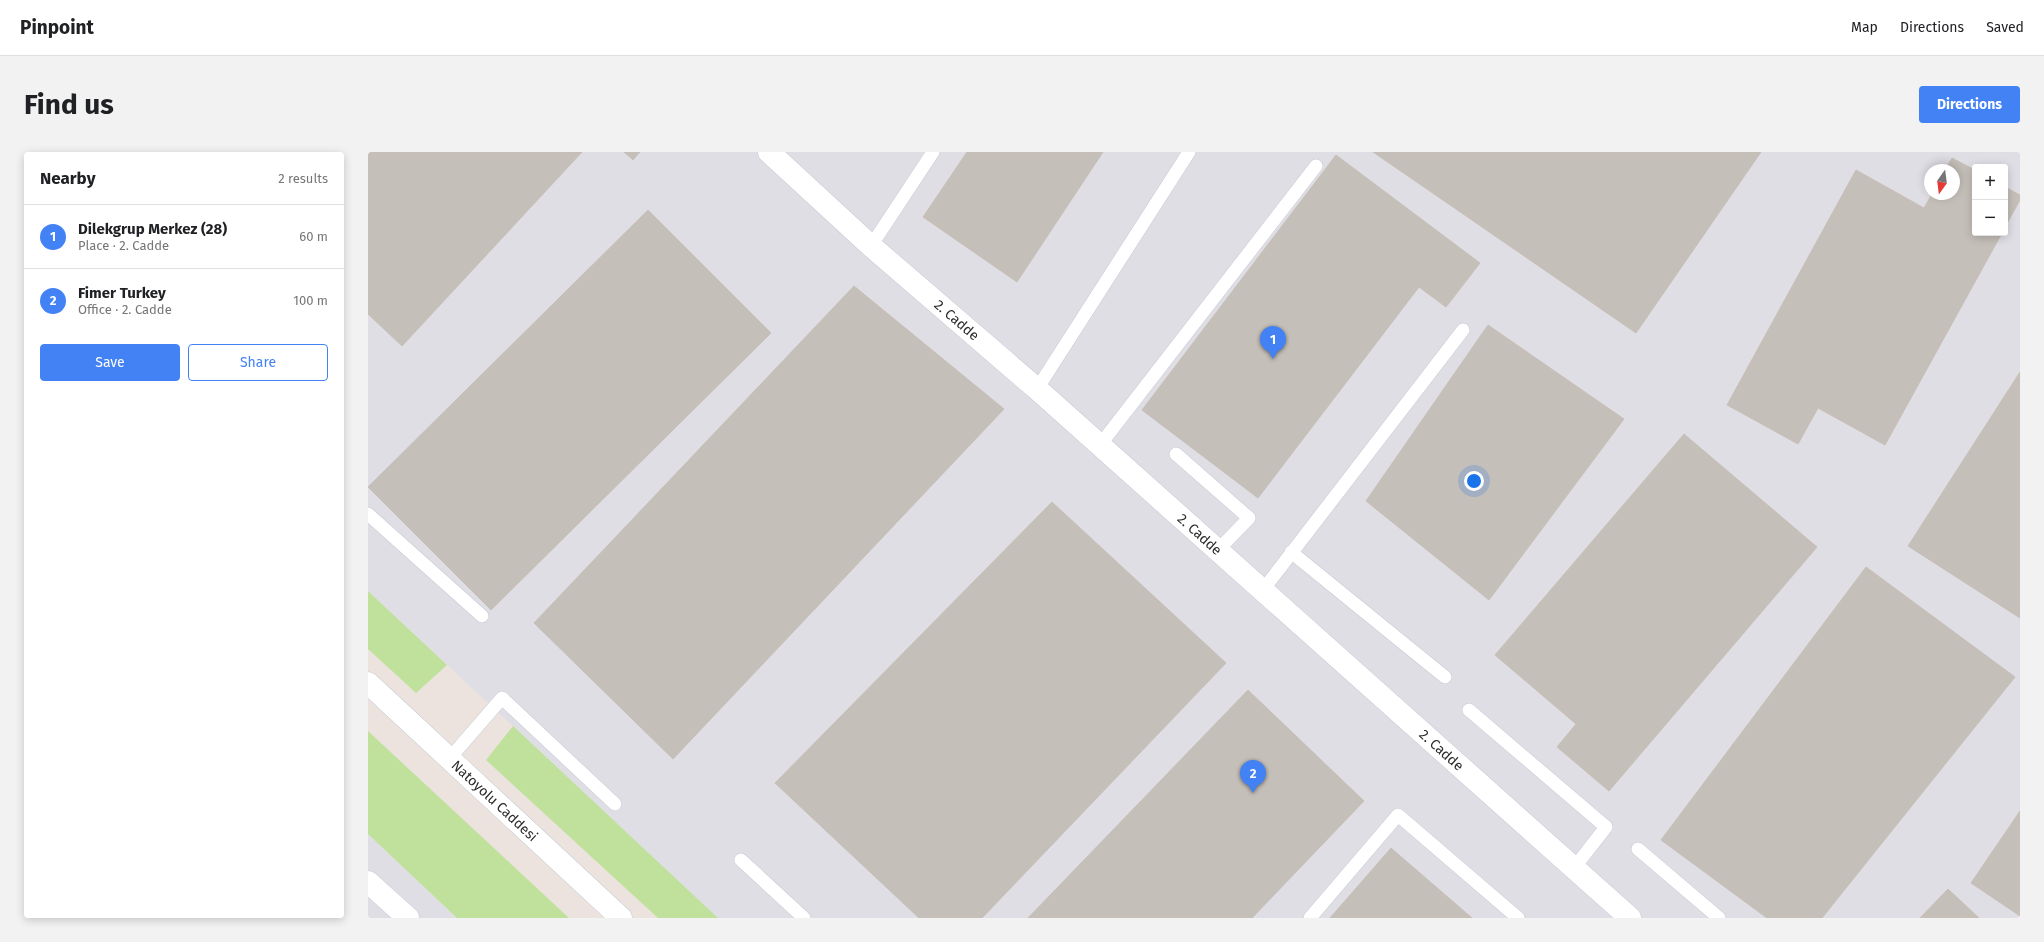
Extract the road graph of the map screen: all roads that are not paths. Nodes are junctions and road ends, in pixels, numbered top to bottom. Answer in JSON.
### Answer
{"nodes":[{"id":1,"x":769,"y":152,"type":"edge"},
{"id":2,"x":933,"y":152,"type":"edge"},
{"id":3,"x":1189,"y":152,"type":"edge"},
{"id":4,"x":1316,"y":166,"type":"dead end"},
{"id":5,"x":871,"y":246,"type":"junction"},
{"id":6,"x":1463,"y":330,"type":"dead end"},
{"id":7,"x":1037,"y":388,"type":"junction"},
{"id":8,"x":1100,"y":445,"type":"junction"},
{"id":9,"x":1176,"y":454,"type":"dead end"},
{"id":10,"x":368,"y":514,"type":"edge"},
{"id":11,"x":1218,"y":550,"type":"junction"},
{"id":12,"x":1292,"y":552,"type":"junction"},
{"id":13,"x":1263,"y":590,"type":"junction"},
{"id":14,"x":482,"y":616,"type":"dead end"},
{"id":15,"x":1445,"y":677,"type":"dead end"},
{"id":16,"x":368,"y":683,"type":"edge"},
{"id":17,"x":1469,"y":710,"type":"dead end"},
{"id":18,"x":450,"y":758,"type":"junction"},
{"id":19,"x":615,"y":804,"type":"dead end"},
{"id":20,"x":1638,"y":849,"type":"dead end"},
{"id":21,"x":741,"y":860,"type":"dead end"},
{"id":22,"x":1574,"y":868,"type":"junction"},
{"id":23,"x":368,"y":882,"type":"edge"},
{"id":24,"x":408,"y":918,"type":"edge"},
{"id":25,"x":621,"y":918,"type":"edge"},
{"id":26,"x":804,"y":918,"type":"edge"},
{"id":27,"x":1310,"y":918,"type":"edge"},
{"id":28,"x":1518,"y":918,"type":"edge"},
{"id":29,"x":1630,"y":918,"type":"edge"},
{"id":30,"x":1719,"y":918,"type":"edge"}],
"edges":[{"from":1,"to":5,"type":"street","name":"2. Cadde"},
{"from":2,"to":5,"type":"lane"},
{"from":3,"to":7,"type":"lane"},
{"from":4,"to":8,"type":"lane"},
{"from":5,"to":7,"type":"street","name":"2. Cadde"},
{"from":6,"to":12,"type":"lane"},
{"from":7,"to":8,"type":"street","name":"2. Cadde"},
{"from":8,"to":11,"type":"street","name":"2. Cadde"},
{"from":9,"to":11,"type":"lane"},
{"from":10,"to":14,"type":"lane"},
{"from":11,"to":13,"type":"street","name":"2. Cadde"},
{"from":12,"to":13,"type":"lane"},
{"from":12,"to":15,"type":"lane"},
{"from":13,"to":22,"type":"street","name":"2. Cadde"},
{"from":16,"to":18,"type":"street","name":"Natoyolu Caddesi"},
{"from":17,"to":22,"type":"lane"},
{"from":18,"to":19,"type":"lane"},
{"from":18,"to":25,"type":"street","name":"Natoyolu Caddesi"},
{"from":20,"to":30,"type":"lane"},
{"from":21,"to":26,"type":"lane"},
{"from":22,"to":29,"type":"street","name":"2. Cadde"},
{"from":23,"to":24,"type":"street"},
{"from":27,"to":28,"type":"lane"}]}
